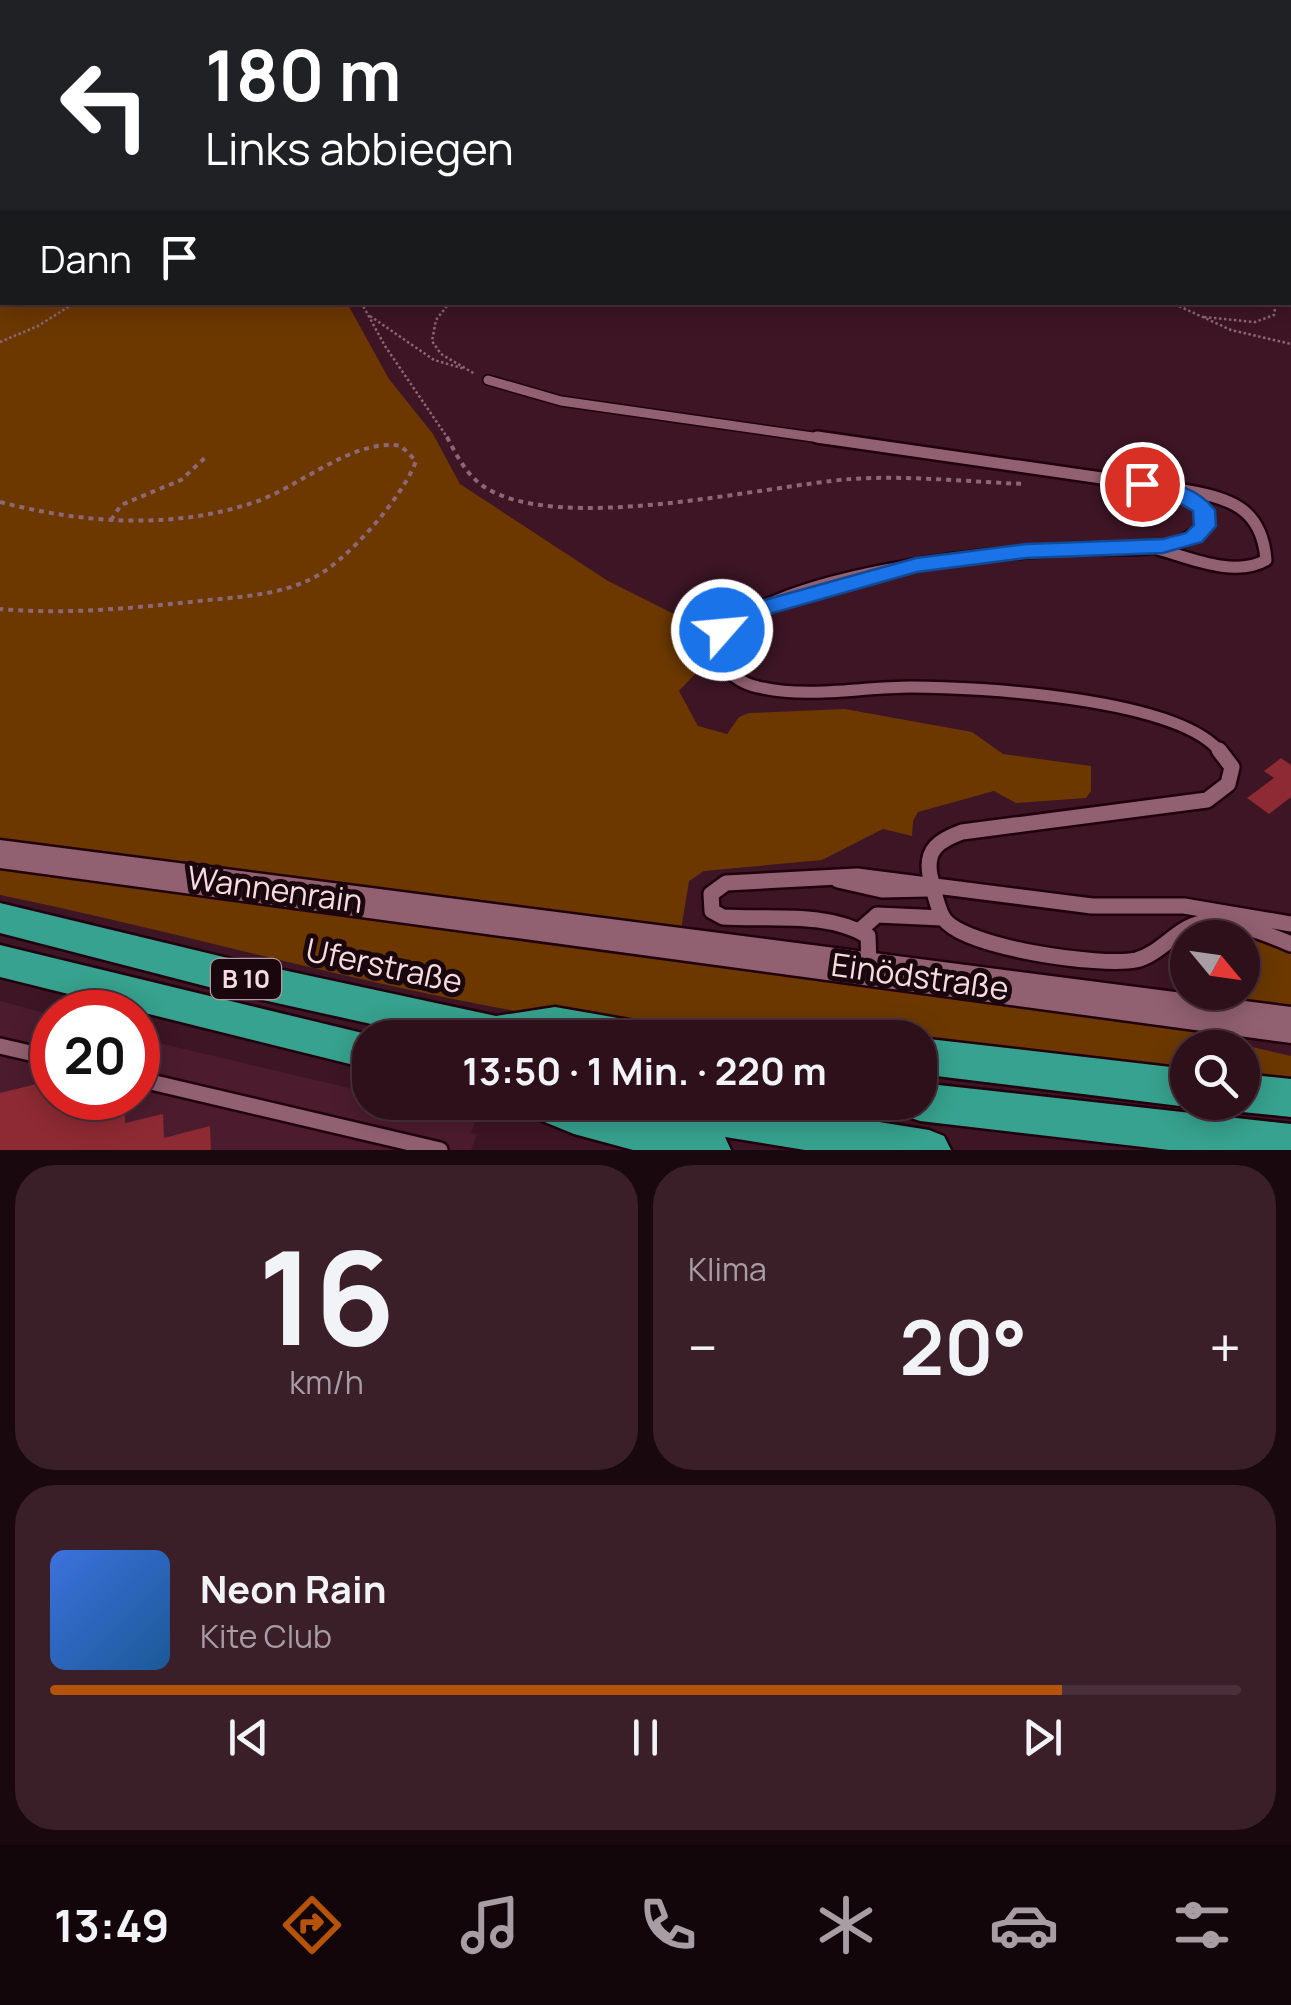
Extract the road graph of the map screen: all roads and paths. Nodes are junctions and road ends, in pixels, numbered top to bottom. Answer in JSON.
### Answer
{"nodes":[{"id":1,"x":71,"y":305,"type":"edge"},
{"id":2,"x":362,"y":305,"type":"edge"},
{"id":3,"x":448,"y":305,"type":"edge"},
{"id":4,"x":1176,"y":305,"type":"edge"},
{"id":5,"x":1276,"y":305,"type":"edge"},
{"id":6,"x":365,"y":312,"type":"junction"},
{"id":7,"x":1197,"y":316,"type":"junction"},
{"id":8,"x":0,"y":342,"type":"edge"},
{"id":9,"x":1291,"y":344,"type":"edge"},
{"id":10,"x":488,"y":380,"type":"dead end"},
{"id":11,"x":208,"y":454,"type":"dead end"},
{"id":12,"x":1063,"y":475,"type":"junction"},
{"id":13,"x":1164,"y":487,"type":"junction"},
{"id":14,"x":0,"y":502,"type":"edge"},
{"id":15,"x":111,"y":520,"type":"junction"},
{"id":16,"x":1151,"y":547,"type":"junction"},
{"id":17,"x":0,"y":608,"type":"edge"},
{"id":18,"x":0,"y":854,"type":"edge"},
{"id":19,"x":937,"y":888,"type":"junction"},
{"id":20,"x":0,"y":918,"type":"edge"},
{"id":21,"x":943,"y":918,"type":"junction"},
{"id":22,"x":1291,"y":924,"type":"edge"},
{"id":23,"x":550,"y":928,"type":"joint"},
{"id":24,"x":860,"y":930,"type":"junction"},
{"id":25,"x":1291,"y":944,"type":"edge"},
{"id":26,"x":0,"y":960,"type":"edge"},
{"id":27,"x":868,"y":970,"type":"junction"},
{"id":28,"x":436,"y":1020,"type":"edge"},
{"id":29,"x":1291,"y":1026,"type":"edge"},
{"id":30,"x":0,"y":1046,"type":"edge"},
{"id":31,"x":352,"y":1047,"type":"edge"},
{"id":32,"x":30,"y":1053,"type":"edge"},
{"id":33,"x":937,"y":1058,"type":"edge"},
{"id":34,"x":160,"y":1083,"type":"edge"},
{"id":35,"x":1170,"y":1086,"type":"edge"},
{"id":36,"x":1260,"y":1095,"type":"edge"},
{"id":37,"x":1291,"y":1098,"type":"edge"},
{"id":38,"x":937,"y":1104,"type":"edge"},
{"id":39,"x":593,"y":1120,"type":"edge"},
{"id":40,"x":741,"y":1120,"type":"edge"},
{"id":41,"x":1291,"y":1144,"type":"edge"},
{"id":42,"x":440,"y":1150,"type":"edge"},
{"id":43,"x":709,"y":1150,"type":"edge"},
{"id":44,"x":930,"y":1150,"type":"edge"}],
"edges":[{"from":1,"to":8,"type":"path"},
{"from":2,"to":6,"type":"path"},
{"from":3,"to":6,"type":"path"},
{"from":4,"to":7,"type":"path"},
{"from":5,"to":7,"type":"path"},
{"from":6,"to":12,"type":"path"},
{"from":7,"to":9,"type":"path"},
{"from":10,"to":12,"type":"lane"},
{"from":11,"to":15,"type":"path"},
{"from":12,"to":13,"type":"lane"},
{"from":13,"to":16,"type":"lane"},
{"from":13,"to":16,"type":"lane"},
{"from":14,"to":15,"type":"path"},
{"from":15,"to":17,"type":"path"},
{"from":16,"to":19,"type":"lane"},
{"from":18,"to":23,"type":"street","name":"Wannenrain"},
{"from":19,"to":21,"type":"lane"},
{"from":19,"to":22,"type":"lane"},
{"from":19,"to":24,"type":"lane"},
{"from":20,"to":28,"type":"highway","name":"Uferstraße","number":"B 10"},
{"from":21,"to":24,"type":"lane"},
{"from":21,"to":25,"type":"lane"},
{"from":23,"to":27,"type":"street","name":"Einödstraße"},
{"from":24,"to":27,"type":"lane"},
{"from":26,"to":31,"type":"highway","number":"B 10"},
{"from":27,"to":29,"type":"street","name":"Einödstraße"},
{"from":30,"to":32,"type":"lane"},
{"from":33,"to":35,"type":"highway"},
{"from":34,"to":42,"type":"lane"},
{"from":36,"to":37,"type":"highway"},
{"from":38,"to":41,"type":"highway"},
{"from":39,"to":43,"type":"highway"},
{"from":40,"to":44,"type":"highway"}]}
